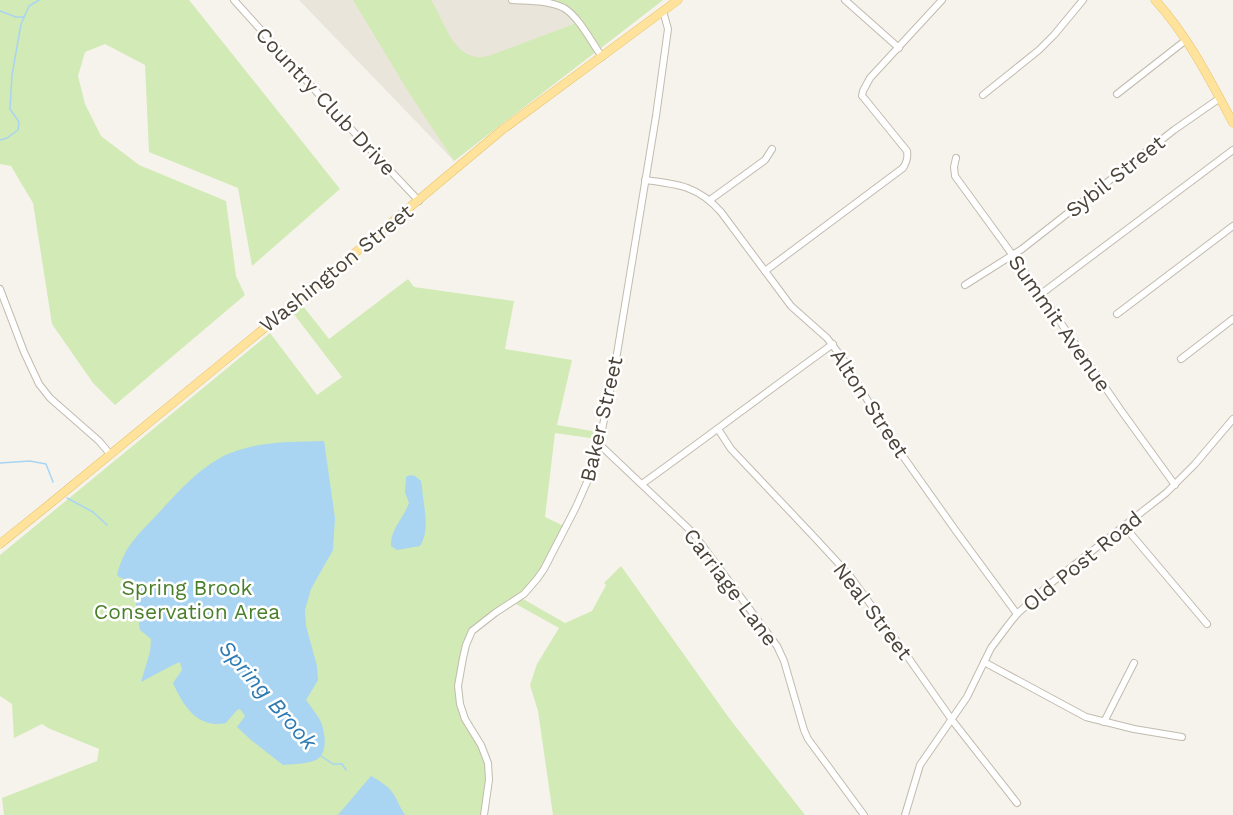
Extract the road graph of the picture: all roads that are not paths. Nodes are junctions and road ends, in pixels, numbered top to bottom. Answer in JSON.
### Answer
{"nodes":[{"id":1,"x":234,"y":0,"type":"edge"},
{"id":2,"x":512,"y":0,"type":"edge"},
{"id":3,"x":845,"y":0,"type":"edge"},
{"id":4,"x":942,"y":0,"type":"edge"},
{"id":5,"x":1083,"y":0,"type":"edge"},
{"id":6,"x":1155,"y":0,"type":"edge"},
{"id":7,"x":676,"y":1,"type":"edge"},
{"id":8,"x":663,"y":11,"type":"junction"},
{"id":9,"x":1186,"y":40,"type":"junction"},
{"id":10,"x":898,"y":48,"type":"junction"},
{"id":11,"x":602,"y":57,"type":"junction"},
{"id":12,"x":1117,"y":94,"type":"dead end"},
{"id":13,"x":983,"y":95,"type":"dead end"},
{"id":14,"x":1220,"y":98,"type":"junction"},
{"id":15,"x":1233,"y":123,"type":"edge"},
{"id":16,"x":772,"y":149,"type":"dead end"},
{"id":17,"x":1233,"y":150,"type":"edge"},
{"id":18,"x":956,"y":158,"type":"dead end"},
{"id":19,"x":645,"y":180,"type":"junction"},
{"id":20,"x":710,"y":200,"type":"junction"},
{"id":21,"x":418,"y":201,"type":"junction"},
{"id":22,"x":1233,"y":226,"type":"edge"},
{"id":23,"x":1012,"y":256,"type":"junction"},
{"id":24,"x":765,"y":272,"type":"junction"},
{"id":25,"x":965,"y":285,"type":"dead end"},
{"id":26,"x":0,"y":289,"type":"edge"},
{"id":27,"x":1041,"y":294,"type":"junction"},
{"id":28,"x":1117,"y":314,"type":"dead end"},
{"id":29,"x":1233,"y":319,"type":"edge"},
{"id":30,"x":833,"y":344,"type":"junction"},
{"id":31,"x":1181,"y":359,"type":"dead end"},
{"id":32,"x":1233,"y":419,"type":"edge"},
{"id":33,"x":718,"y":429,"type":"junction"},
{"id":34,"x":599,"y":444,"type":"junction"},
{"id":35,"x":110,"y":454,"type":"junction"},
{"id":36,"x":642,"y":483,"type":"junction"},
{"id":37,"x":1175,"y":485,"type":"junction"},
{"id":38,"x":1125,"y":527,"type":"junction"},
{"id":39,"x":0,"y":544,"type":"edge"},
{"id":40,"x":1017,"y":614,"type":"junction"},
{"id":41,"x":1207,"y":624,"type":"dead end"},
{"id":42,"x":984,"y":662,"type":"junction"},
{"id":43,"x":1134,"y":663,"type":"dead end"},
{"id":44,"x":952,"y":720,"type":"junction"},
{"id":45,"x":1104,"y":722,"type":"junction"},
{"id":46,"x":1182,"y":737,"type":"dead end"},
{"id":47,"x":1017,"y":803,"type":"dead end"},
{"id":48,"x":484,"y":815,"type":"edge"},
{"id":49,"x":864,"y":815,"type":"edge"},
{"id":50,"x":905,"y":815,"type":"edge"}],
"edges":[{"from":1,"to":21,"type":"street","name":"Country Club Drive"},
{"from":2,"to":11,"type":"street"},
{"from":3,"to":10,"type":"street"},
{"from":4,"to":10,"type":"street"},
{"from":5,"to":13,"type":"street"},
{"from":6,"to":9,"type":"main road"},
{"from":7,"to":8,"type":"main road","name":"Washington Street"},
{"from":8,"to":11,"type":"main road","name":"Washington Street"},
{"from":8,"to":19,"type":"street","name":"Baker Street"},
{"from":9,"to":12,"type":"street"},
{"from":9,"to":14,"type":"main road"},
{"from":10,"to":24,"type":"street"},
{"from":11,"to":21,"type":"main road","name":"Washington Street"},
{"from":14,"to":15,"type":"main road"},
{"from":14,"to":23,"type":"street","name":"Sybil Street"},
{"from":16,"to":20,"type":"street"},
{"from":17,"to":27,"type":"street"},
{"from":18,"to":23,"type":"street","name":"Summit Avenue"},
{"from":19,"to":20,"type":"street","name":"Alton Street"},
{"from":19,"to":34,"type":"street","name":"Baker Street"},
{"from":20,"to":24,"type":"street","name":"Alton Street"},
{"from":21,"to":35,"type":"main road","name":"Washington Street"},
{"from":22,"to":28,"type":"street"},
{"from":23,"to":25,"type":"street","name":"Sybil Street"},
{"from":23,"to":27,"type":"street","name":"Summit Avenue"},
{"from":24,"to":30,"type":"street","name":"Alton Street"},
{"from":26,"to":35,"type":"street"},
{"from":27,"to":37,"type":"street","name":"Summit Avenue"},
{"from":29,"to":31,"type":"street"},
{"from":30,"to":33,"type":"street"},
{"from":30,"to":40,"type":"street","name":"Alton Street"},
{"from":32,"to":37,"type":"street","name":"Old Post Road"},
{"from":33,"to":36,"type":"street"},
{"from":33,"to":44,"type":"street","name":"Neal Street"},
{"from":34,"to":36,"type":"street","name":"Carriage Lane"},
{"from":34,"to":48,"type":"street","name":"Baker Street"},
{"from":35,"to":39,"type":"main road","name":"Washington Street"},
{"from":36,"to":49,"type":"street","name":"Carriage Lane"},
{"from":37,"to":38,"type":"street","name":"Old Post Road"},
{"from":38,"to":40,"type":"street","name":"Old Post Road"},
{"from":38,"to":41,"type":"street"},
{"from":40,"to":42,"type":"street","name":"Old Post Road"},
{"from":42,"to":44,"type":"street","name":"Old Post Road"},
{"from":42,"to":45,"type":"street"},
{"from":43,"to":45,"type":"street"},
{"from":44,"to":47,"type":"street","name":"Neal Street"},
{"from":44,"to":50,"type":"street","name":"Old Post Road"},
{"from":45,"to":46,"type":"street"}]}
